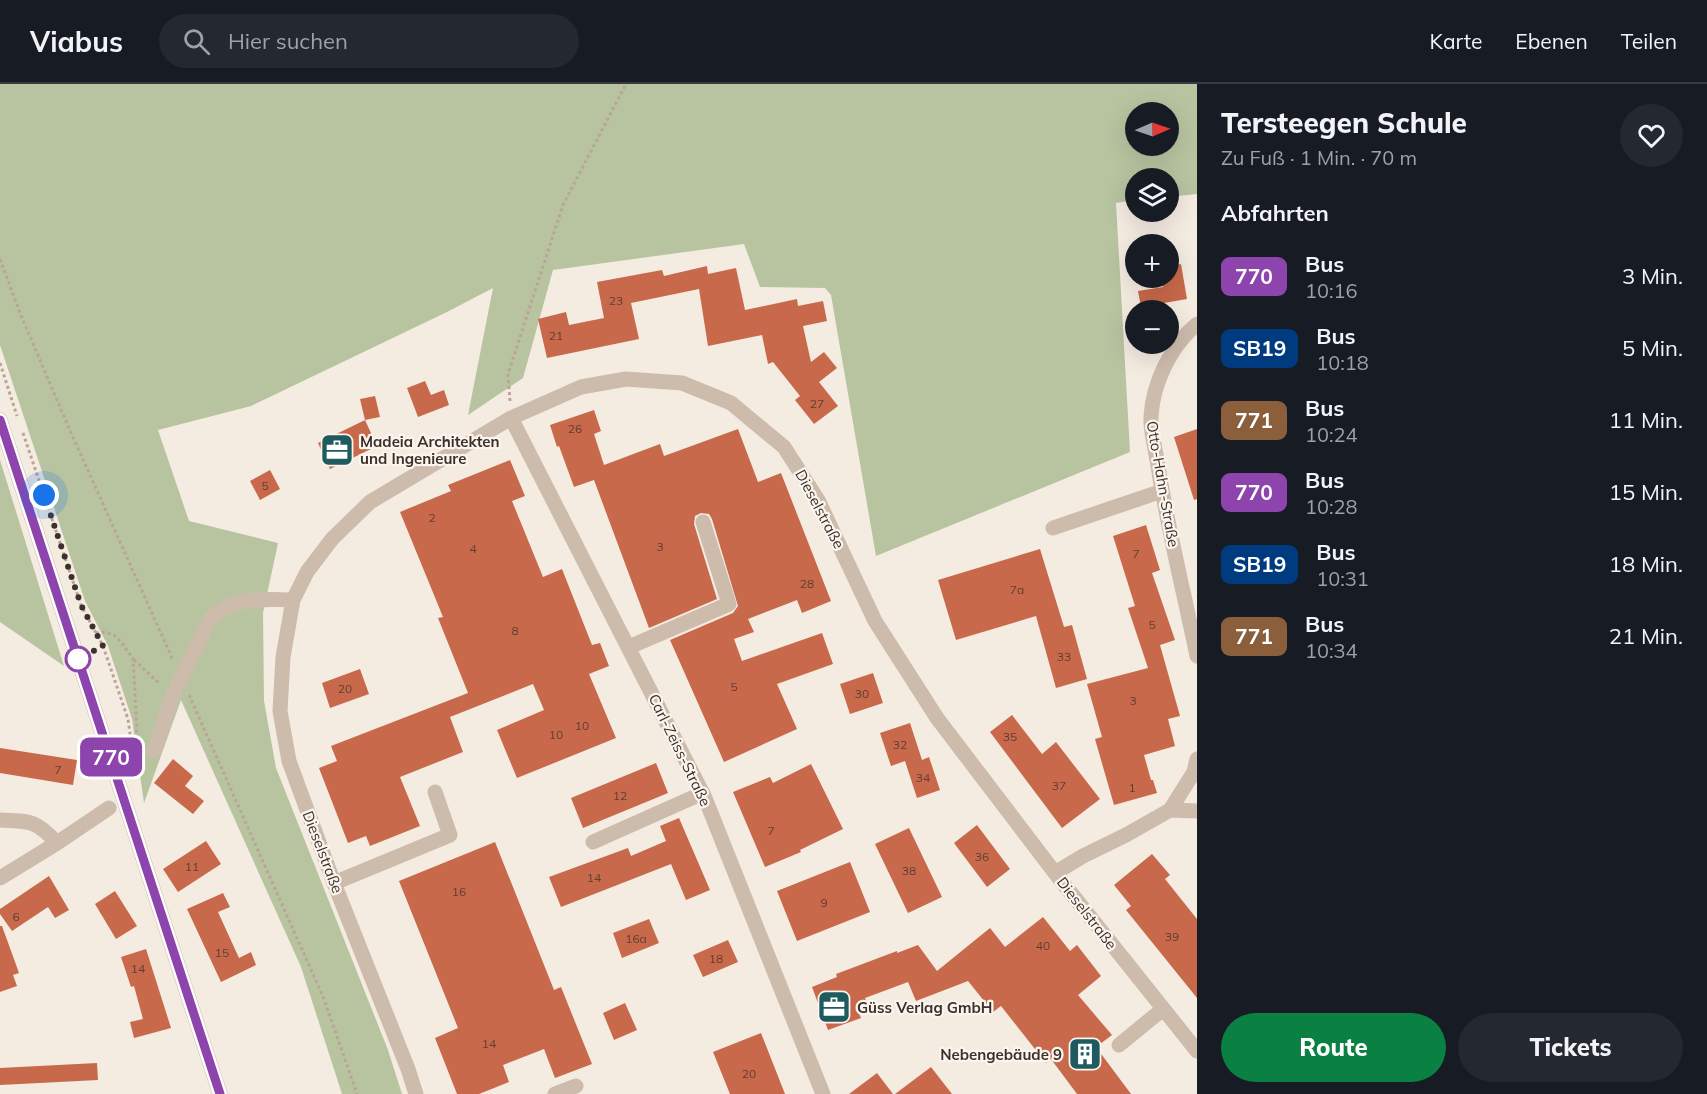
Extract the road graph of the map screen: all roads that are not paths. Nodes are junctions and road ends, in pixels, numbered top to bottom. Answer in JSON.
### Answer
{"nodes":[{"id":1,"x":1197,"y":324,"type":"edge"},
{"id":2,"x":511,"y":418,"type":"junction"},
{"id":3,"x":0,"y":420,"type":"edge"},
{"id":4,"x":1162,"y":491,"type":"junction"},
{"id":5,"x":703,"y":522,"type":"dead end"},
{"id":6,"x":1053,"y":528,"type":"dead end"},
{"id":7,"x":293,"y":600,"type":"junction"},
{"id":8,"x":629,"y":647,"type":"junction"},
{"id":9,"x":1197,"y":653,"type":"edge"},
{"id":10,"x":154,"y":751,"type":"dead end"},
{"id":11,"x":1197,"y":759,"type":"edge"},
{"id":12,"x":435,"y":792,"type":"dead end"},
{"id":13,"x":703,"y":794,"type":"junction"},
{"id":14,"x":109,"y":808,"type":"dead end"},
{"id":15,"x":1170,"y":810,"type":"junction"},
{"id":16,"x":1197,"y":811,"type":"edge"},
{"id":17,"x":0,"y":820,"type":"edge"},
{"id":18,"x":593,"y":842,"type":"dead end"},
{"id":19,"x":57,"y":843,"type":"junction"},
{"id":20,"x":1055,"y":873,"type":"junction"},
{"id":21,"x":0,"y":878,"type":"edge"},
{"id":22,"x":334,"y":883,"type":"junction"},
{"id":23,"x":1163,"y":1009,"type":"junction"},
{"id":24,"x":1119,"y":1045,"type":"dead end"},
{"id":25,"x":1197,"y":1051,"type":"edge"},
{"id":26,"x":576,"y":1086,"type":"dead end"},
{"id":27,"x":220,"y":1094,"type":"edge"},
{"id":28,"x":416,"y":1094,"type":"edge"},
{"id":29,"x":555,"y":1094,"type":"edge"},
{"id":30,"x":823,"y":1094,"type":"edge"}],
"edges":[{"from":1,"to":4,"type":"street","name":"Otto-Hahn-Straße"},
{"from":2,"to":7,"type":"street","name":"Dieselstraße"},
{"from":2,"to":8,"type":"street","name":"Carl-Zeiss-Straße"},
{"from":2,"to":20,"type":"street","name":"Dieselstraße"},
{"from":3,"to":27,"type":"street"},
{"from":4,"to":6,"type":"street"},
{"from":4,"to":9,"type":"street","name":"Otto-Hahn-Straße"},
{"from":5,"to":8,"type":"street"},
{"from":7,"to":10,"type":"street"},
{"from":7,"to":22,"type":"street","name":"Dieselstraße"},
{"from":8,"to":13,"type":"street","name":"Carl-Zeiss-Straße"},
{"from":11,"to":15,"type":"street"},
{"from":12,"to":22,"type":"street"},
{"from":13,"to":18,"type":"street"},
{"from":13,"to":30,"type":"street","name":"Carl-Zeiss-Straße"},
{"from":14,"to":19,"type":"street"},
{"from":15,"to":16,"type":"street"},
{"from":15,"to":20,"type":"street"},
{"from":17,"to":19,"type":"street"},
{"from":19,"to":21,"type":"street"},
{"from":20,"to":23,"type":"street","name":"Dieselstraße"},
{"from":22,"to":28,"type":"street","name":"Dieselstraße"},
{"from":23,"to":24,"type":"street"},
{"from":23,"to":25,"type":"street","name":"Dieselstraße"},
{"from":26,"to":29,"type":"street"}]}
